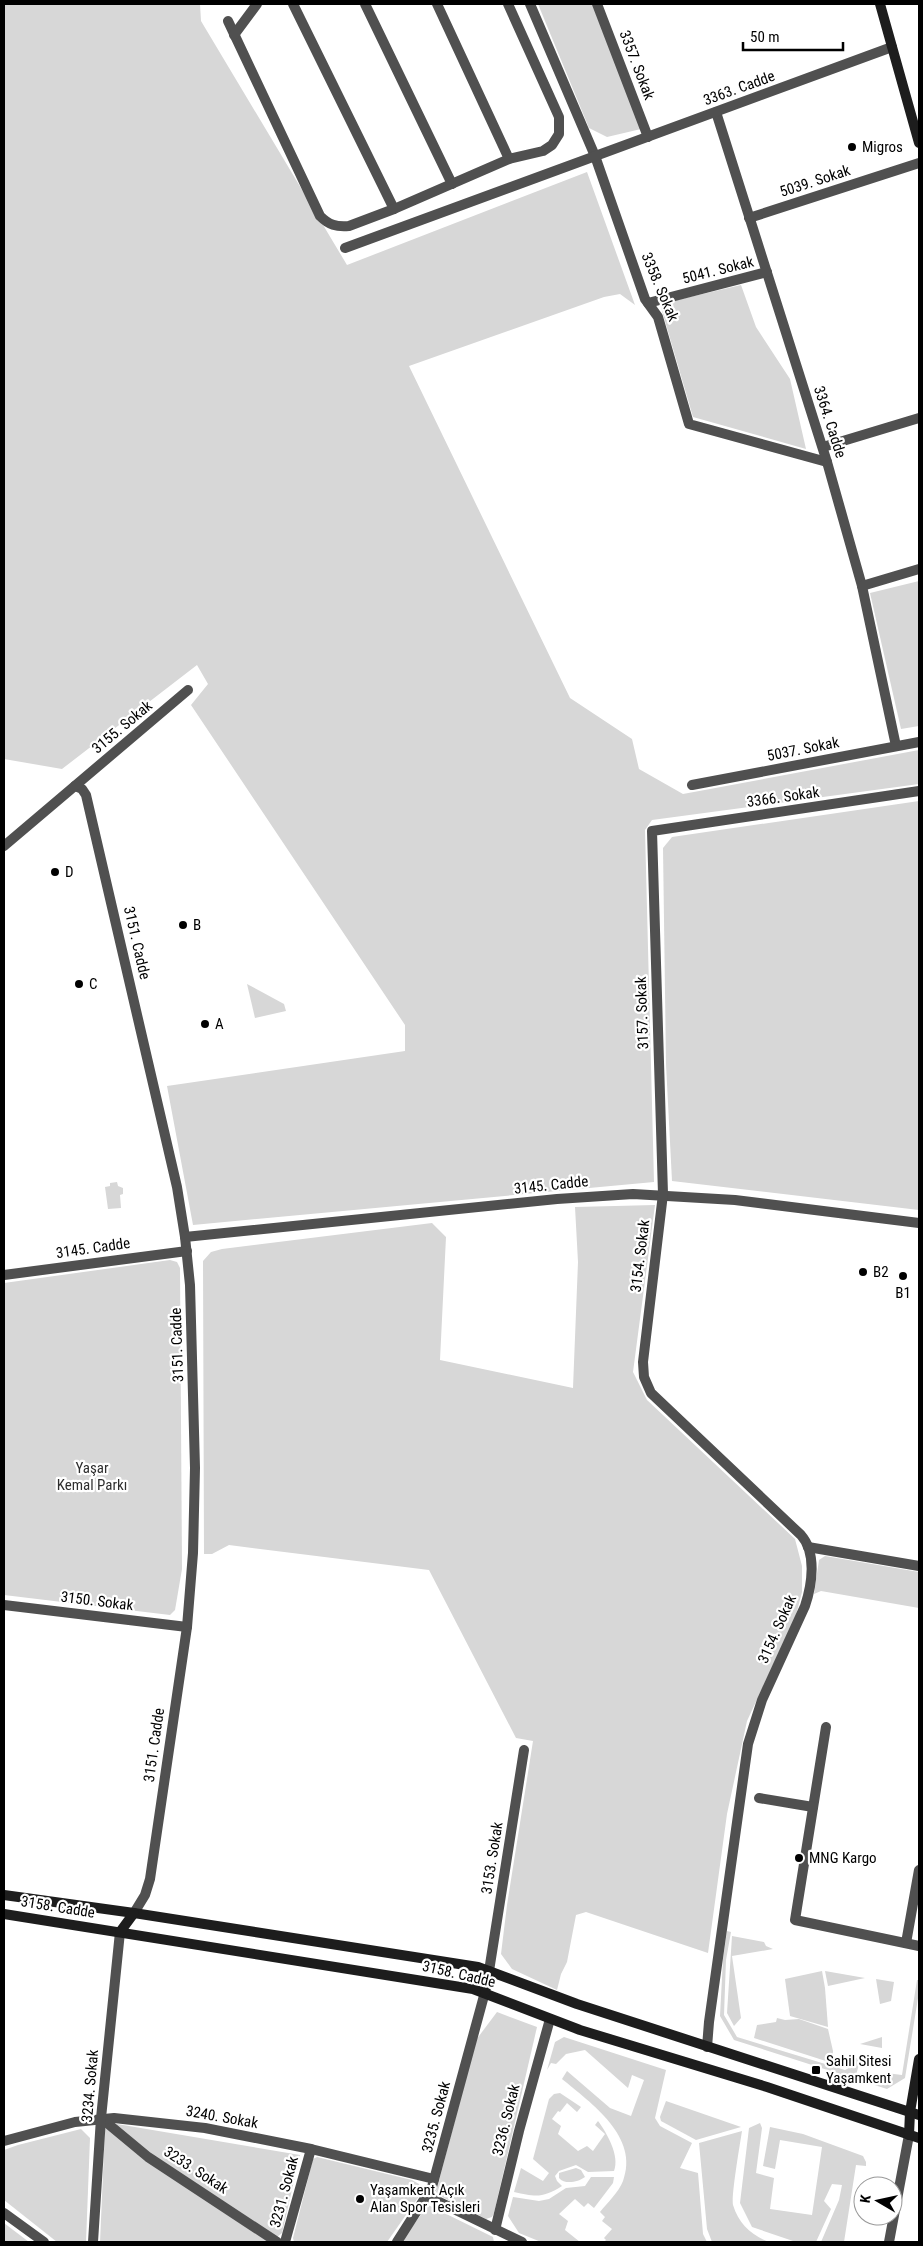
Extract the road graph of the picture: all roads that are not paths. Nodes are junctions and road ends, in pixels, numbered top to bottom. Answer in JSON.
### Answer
{"nodes":[{"id":1,"x":257,"y":4,"type":"edge"},
{"id":2,"x":293,"y":4,"type":"edge"},
{"id":3,"x":366,"y":4,"type":"edge"},
{"id":4,"x":437,"y":4,"type":"edge"},
{"id":5,"x":508,"y":4,"type":"edge"},
{"id":6,"x":530,"y":4,"type":"edge"},
{"id":7,"x":598,"y":4,"type":"edge"},
{"id":8,"x":880,"y":4,"type":"edge"},
{"id":9,"x":228,"y":21,"type":"dead end"},
{"id":10,"x":234,"y":34,"type":"junction"},
{"id":11,"x":892,"y":47,"type":"junction"},
{"id":12,"x":716,"y":112,"type":"junction"},
{"id":13,"x":648,"y":137,"type":"junction"},
{"id":14,"x":919,"y":143,"type":"edge"},
{"id":15,"x":595,"y":156,"type":"junction"},
{"id":16,"x":509,"y":159,"type":"junction"},
{"id":17,"x":919,"y":162,"type":"edge"},
{"id":18,"x":452,"y":184,"type":"junction"},
{"id":19,"x":394,"y":210,"type":"junction"},
{"id":20,"x":749,"y":218,"type":"junction"},
{"id":21,"x":344,"y":248,"type":"dead end"},
{"id":22,"x":767,"y":272,"type":"junction"},
{"id":23,"x":648,"y":303,"type":"junction"},
{"id":24,"x":919,"y":418,"type":"edge"},
{"id":25,"x":823,"y":447,"type":"junction"},
{"id":26,"x":827,"y":462,"type":"junction"},
{"id":27,"x":919,"y":569,"type":"edge"},
{"id":28,"x":862,"y":586,"type":"junction"},
{"id":29,"x":188,"y":690,"type":"dead end"},
{"id":30,"x":919,"y":742,"type":"edge"},
{"id":31,"x":896,"y":746,"type":"junction"},
{"id":32,"x":692,"y":785,"type":"dead end"},
{"id":33,"x":75,"y":786,"type":"junction"},
{"id":34,"x":919,"y":791,"type":"edge"},
{"id":35,"x":652,"y":831,"type":"joint"},
{"id":36,"x":4,"y":846,"type":"edge"},
{"id":37,"x":663,"y":1194,"type":"junction"},
{"id":38,"x":919,"y":1223,"type":"edge"},
{"id":39,"x":185,"y":1238,"type":"junction"},
{"id":40,"x":187,"y":1251,"type":"junction"},
{"id":41,"x":4,"y":1275,"type":"edge"},
{"id":42,"x":808,"y":1547,"type":"junction"},
{"id":43,"x":919,"y":1566,"type":"edge"},
{"id":44,"x":4,"y":1605,"type":"edge"},
{"id":45,"x":187,"y":1627,"type":"junction"},
{"id":46,"x":826,"y":1727,"type":"dead end"},
{"id":47,"x":524,"y":1750,"type":"dead end"},
{"id":48,"x":759,"y":1798,"type":"dead end"},
{"id":49,"x":813,"y":1807,"type":"junction"},
{"id":50,"x":919,"y":1870,"type":"edge"},
{"id":51,"x":4,"y":1895,"type":"edge"},
{"id":52,"x":134,"y":1913,"type":"junction"},
{"id":53,"x":4,"y":1914,"type":"edge"},
{"id":54,"x":120,"y":1932,"type":"junction"},
{"id":55,"x":906,"y":1943,"type":"junction"},
{"id":56,"x":919,"y":1946,"type":"edge"},
{"id":57,"x":489,"y":1970,"type":"junction"},
{"id":58,"x":485,"y":1992,"type":"junction"},
{"id":59,"x":550,"y":2019,"type":"junction"},
{"id":60,"x":707,"y":2047,"type":"junction"},
{"id":61,"x":919,"y":2059,"type":"edge"},
{"id":62,"x":915,"y":2114,"type":"edge"},
{"id":63,"x":102,"y":2118,"type":"junction"},
{"id":64,"x":919,"y":2121,"type":"edge"},
{"id":65,"x":914,"y":2136,"type":"edge"},
{"id":66,"x":4,"y":2141,"type":"edge"},
{"id":67,"x":311,"y":2149,"type":"junction"},
{"id":68,"x":434,"y":2179,"type":"junction"},
{"id":69,"x":427,"y":2196,"type":"junction"},
{"id":70,"x":4,"y":2213,"type":"edge"},
{"id":71,"x":495,"y":2230,"type":"junction"},
{"id":72,"x":504,"y":2239,"type":"edge"},
{"id":73,"x":44,"y":2242,"type":"edge"},
{"id":74,"x":93,"y":2242,"type":"edge"},
{"id":75,"x":277,"y":2242,"type":"edge"},
{"id":76,"x":285,"y":2242,"type":"edge"},
{"id":77,"x":397,"y":2242,"type":"edge"},
{"id":78,"x":522,"y":2242,"type":"edge"},
{"id":79,"x":889,"y":2242,"type":"edge"}],
"edges":[{"from":1,"to":10,"type":"street"},
{"from":2,"to":19,"type":"street"},
{"from":3,"to":18,"type":"street"},
{"from":4,"to":16,"type":"street"},
{"from":5,"to":16,"type":"street"},
{"from":6,"to":15,"type":"street","name":"3358. Sokak"},
{"from":7,"to":13,"type":"street","name":"3357. Sokak"},
{"from":8,"to":11,"type":"street"},
{"from":9,"to":10,"type":"street"},
{"from":10,"to":19,"type":"street"},
{"from":11,"to":12,"type":"street","name":"3363. Cadde"},
{"from":11,"to":14,"type":"street"},
{"from":12,"to":13,"type":"street","name":"3363. Cadde"},
{"from":12,"to":20,"type":"street","name":"3364. Cadde"},
{"from":13,"to":15,"type":"street","name":"3363. Cadde"},
{"from":15,"to":21,"type":"street","name":"3363. Cadde"},
{"from":15,"to":23,"type":"street","name":"3358. Sokak"},
{"from":16,"to":18,"type":"street"},
{"from":17,"to":20,"type":"street","name":"5039. Sokak"},
{"from":18,"to":19,"type":"street"},
{"from":20,"to":22,"type":"street","name":"3364. Cadde"},
{"from":22,"to":23,"type":"street","name":"5041. Sokak"},
{"from":22,"to":25,"type":"street","name":"3364. Cadde"},
{"from":23,"to":26,"type":"street","name":"3358. Sokak"},
{"from":24,"to":25,"type":"street"},
{"from":25,"to":26,"type":"street","name":"3364. Cadde"},
{"from":26,"to":28,"type":"street","name":"3364. Cadde"},
{"from":27,"to":28,"type":"street"},
{"from":28,"to":31,"type":"street","name":"3364. Cadde"},
{"from":29,"to":33,"type":"street","name":"3155. Sokak"},
{"from":30,"to":31,"type":"street","name":"5037. Sokak"},
{"from":31,"to":32,"type":"street","name":"5037. Sokak"},
{"from":33,"to":36,"type":"street","name":"3155. Sokak"},
{"from":33,"to":39,"type":"street","name":"3151. Cadde"},
{"from":34,"to":35,"type":"street","name":"3366. Sokak"},
{"from":35,"to":37,"type":"street","name":"3157. Sokak"},
{"from":37,"to":38,"type":"street","name":"3145. Cadde"},
{"from":37,"to":39,"type":"street","name":"3145. Cadde"},
{"from":37,"to":42,"type":"street","name":"3154. Sokak"},
{"from":39,"to":40,"type":"street","name":"3151. Cadde"},
{"from":40,"to":41,"type":"street","name":"3145. Cadde"},
{"from":40,"to":45,"type":"street","name":"3151. Cadde"},
{"from":42,"to":43,"type":"street"},
{"from":42,"to":60,"type":"street","name":"3154. Sokak"},
{"from":44,"to":45,"type":"street","name":"3150. Sokak"},
{"from":45,"to":52,"type":"street","name":"3151. Cadde"},
{"from":46,"to":49,"type":"street"},
{"from":47,"to":57,"type":"street","name":"3153. Sokak"},
{"from":48,"to":49,"type":"street"},
{"from":49,"to":55,"type":"street"},
{"from":50,"to":55,"type":"street"},
{"from":51,"to":52,"type":"street","name":"3158. Cadde"},
{"from":52,"to":54,"type":"street"},
{"from":52,"to":57,"type":"street","name":"3158. Cadde"},
{"from":53,"to":54,"type":"street","name":"3158. Cadde"},
{"from":54,"to":58,"type":"street","name":"3158. Cadde"},
{"from":54,"to":63,"type":"street","name":"3234. Sokak"},
{"from":55,"to":56,"type":"street"},
{"from":57,"to":58,"type":"street"},
{"from":57,"to":60,"type":"street","name":"3158. Cadde"},
{"from":58,"to":59,"type":"street","name":"3158. Cadde"},
{"from":58,"to":68,"type":"street","name":"3235. Sokak"},
{"from":59,"to":65,"type":"street","name":"3158. Cadde"},
{"from":59,"to":71,"type":"street","name":"3236. Sokak"},
{"from":60,"to":62,"type":"street","name":"3158. Cadde"},
{"from":61,"to":62,"type":"street"},
{"from":62,"to":65,"type":"street"},
{"from":63,"to":66,"type":"street","name":"3240. Sokak"},
{"from":63,"to":67,"type":"street","name":"3240. Sokak"},
{"from":63,"to":74,"type":"street","name":"3234. Sokak"},
{"from":63,"to":75,"type":"street","name":"3233. Sokak"},
{"from":64,"to":65,"type":"street"},
{"from":65,"to":79,"type":"street"},
{"from":67,"to":68,"type":"street","name":"3240. Sokak"},
{"from":67,"to":76,"type":"street","name":"3231. Sokak"},
{"from":68,"to":69,"type":"street","name":"3235. Sokak"},
{"from":69,"to":71,"type":"street"},
{"from":69,"to":77,"type":"street","name":"3235. Sokak"},
{"from":70,"to":73,"type":"street"},
{"from":71,"to":72,"type":"street"},
{"from":72,"to":78,"type":"street"}]}
